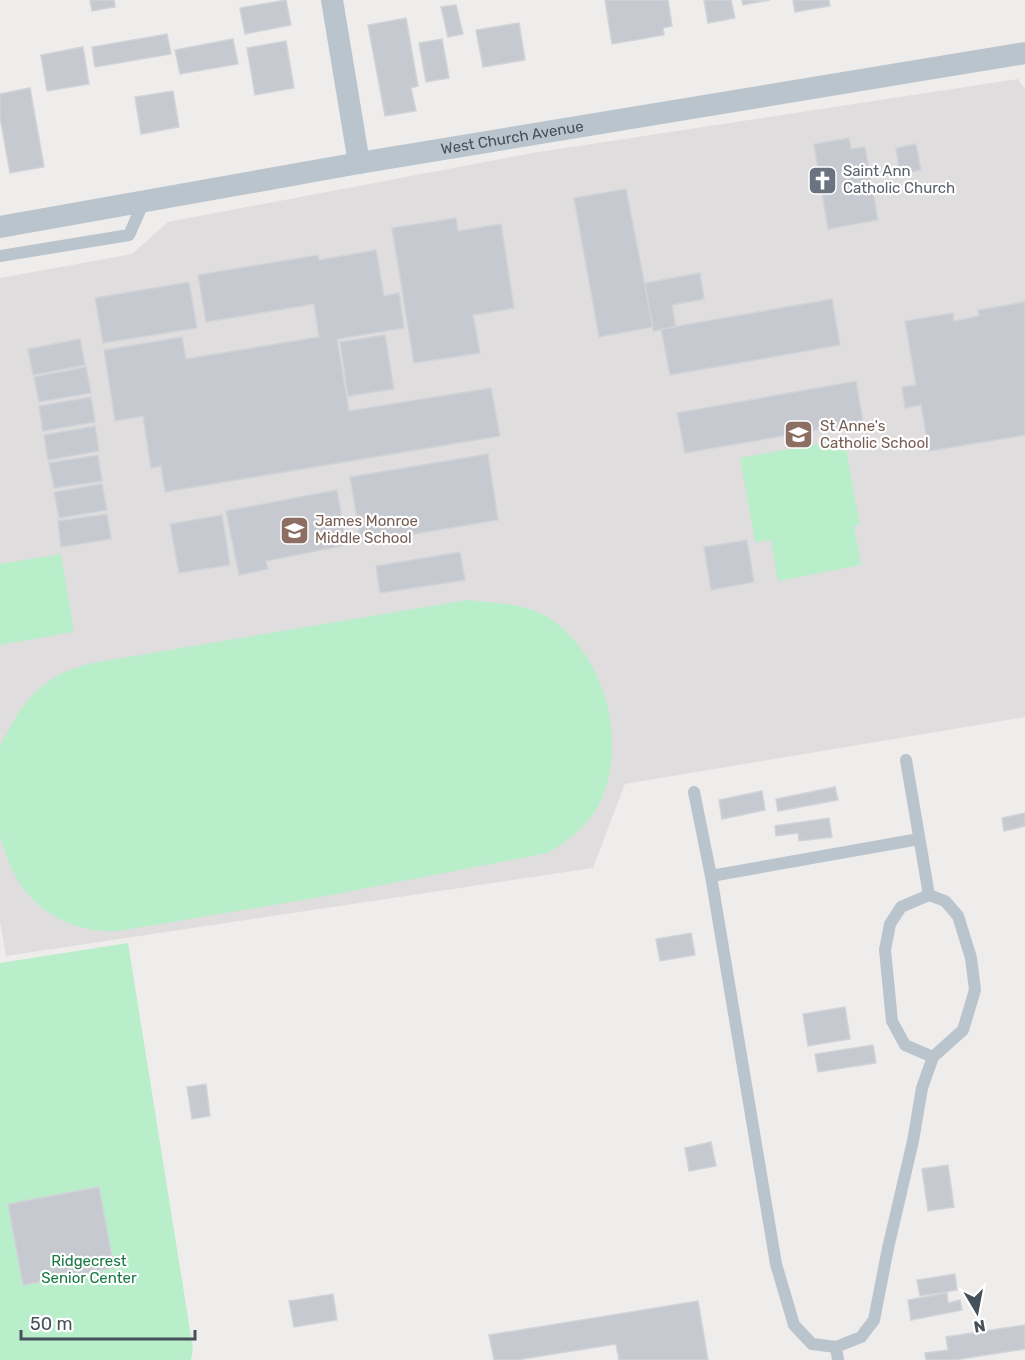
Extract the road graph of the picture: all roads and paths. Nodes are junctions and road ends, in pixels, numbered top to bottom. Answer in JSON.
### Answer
{"nodes":[{"id":1,"x":332,"y":0,"type":"edge"},
{"id":2,"x":1025,"y":52,"type":"edge"},
{"id":3,"x":359,"y":163,"type":"junction"},
{"id":4,"x":144,"y":201,"type":"junction"},
{"id":5,"x":0,"y":227,"type":"edge"},
{"id":6,"x":0,"y":256,"type":"edge"},
{"id":7,"x":906,"y":760,"type":"dead end"},
{"id":8,"x":694,"y":792,"type":"dead end"},
{"id":9,"x":919,"y":839,"type":"junction"},
{"id":10,"x":711,"y":876,"type":"junction"},
{"id":11,"x":929,"y":895,"type":"junction"},
{"id":12,"x":933,"y":1057,"type":"junction"},
{"id":13,"x":836,"y":1347,"type":"junction"},
{"id":14,"x":838,"y":1360,"type":"edge"}],
"edges":[{"from":1,"to":3,"type":"street"},
{"from":2,"to":3,"type":"street","name":"West Church Avenue"},
{"from":3,"to":4,"type":"street","name":"West Church Avenue"},
{"from":4,"to":5,"type":"street","name":"West Church Avenue"},
{"from":4,"to":6,"type":"lane"},
{"from":7,"to":9,"type":"lane"},
{"from":8,"to":10,"type":"lane"},
{"from":9,"to":10,"type":"lane"},
{"from":9,"to":11,"type":"lane"},
{"from":10,"to":13,"type":"lane"},
{"from":11,"to":12,"type":"lane"},
{"from":11,"to":12,"type":"lane"},
{"from":12,"to":13,"type":"lane"},
{"from":13,"to":14,"type":"lane"}]}
